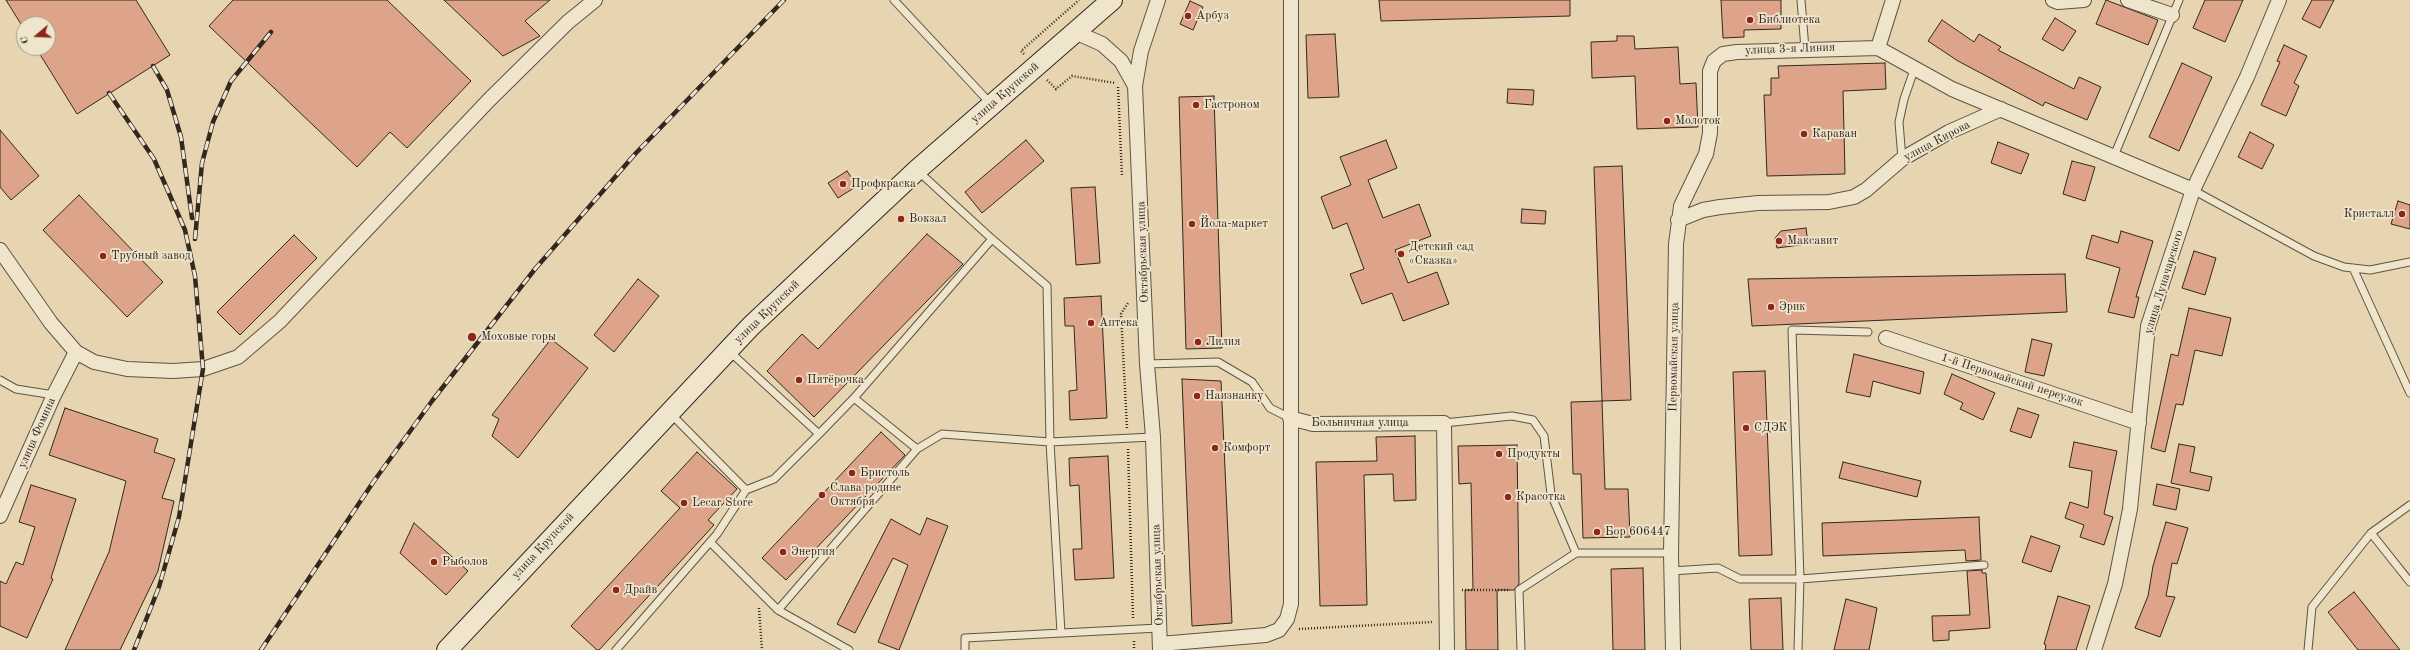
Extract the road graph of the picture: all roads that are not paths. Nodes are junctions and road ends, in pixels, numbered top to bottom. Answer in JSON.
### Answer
{"nodes":[{"id":1,"x":595,"y":0,"type":"edge"},
{"id":2,"x":894,"y":0,"type":"edge"},
{"id":3,"x":1112,"y":0,"type":"edge"},
{"id":4,"x":1158,"y":0,"type":"edge"},
{"id":5,"x":1291,"y":0,"type":"edge"},
{"id":6,"x":1801,"y":0,"type":"edge"},
{"id":7,"x":1893,"y":0,"type":"edge"},
{"id":8,"x":2053,"y":0,"type":"edge"},
{"id":9,"x":2084,"y":0,"type":"edge"},
{"id":10,"x":2128,"y":0,"type":"edge"},
{"id":11,"x":2179,"y":0,"type":"edge"},
{"id":12,"x":2279,"y":0,"type":"edge"},
{"id":13,"x":2172,"y":15,"type":"junction"},
{"id":14,"x":1075,"y":32,"type":"junction"},
{"id":15,"x":1878,"y":48,"type":"junction"},
{"id":16,"x":1804,"y":49,"type":"junction"},
{"id":17,"x":1914,"y":70,"type":"junction"},
{"id":18,"x":1710,"y":71,"type":"joint"},
{"id":19,"x":1135,"y":86,"type":"junction"},
{"id":20,"x":991,"y":104,"type":"junction"},
{"id":21,"x":2001,"y":109,"type":"junction"},
{"id":22,"x":2114,"y":156,"type":"junction"},
{"id":23,"x":1902,"y":159,"type":"junction"},
{"id":24,"x":917,"y":170,"type":"junction"},
{"id":25,"x":2193,"y":190,"type":"junction"},
{"id":26,"x":1678,"y":220,"type":"junction"},
{"id":27,"x":992,"y":239,"type":"junction"},
{"id":28,"x":0,"y":250,"type":"edge"},
{"id":29,"x":2410,"y":262,"type":"edge"},
{"id":30,"x":2353,"y":268,"type":"junction"},
{"id":31,"x":1868,"y":332,"type":"dead end"},
{"id":32,"x":1886,"y":338,"type":"dead end"},
{"id":33,"x":729,"y":350,"type":"junction"},
{"id":34,"x":76,"y":352,"type":"junction"},
{"id":35,"x":1147,"y":364,"type":"junction"},
{"id":36,"x":0,"y":380,"type":"edge"},
{"id":37,"x":2410,"y":393,"type":"edge"},
{"id":38,"x":54,"y":395,"type":"junction"},
{"id":39,"x":854,"y":398,"type":"junction"},
{"id":40,"x":669,"y":413,"type":"junction"},
{"id":41,"x":1290,"y":418,"type":"junction"},
{"id":42,"x":1444,"y":422,"type":"junction"},
{"id":43,"x":2139,"y":422,"type":"junction"},
{"id":44,"x":819,"y":434,"type":"junction"},
{"id":45,"x":1153,"y":437,"type":"junction"},
{"id":46,"x":1050,"y":442,"type":"junction"},
{"id":47,"x":917,"y":449,"type":"junction"},
{"id":48,"x":746,"y":490,"type":"junction"},
{"id":49,"x":2410,"y":505,"type":"edge"},
{"id":50,"x":0,"y":516,"type":"edge"},
{"id":51,"x":2370,"y":533,"type":"junction"},
{"id":52,"x":710,"y":542,"type":"junction"},
{"id":53,"x":1576,"y":552,"type":"junction"},
{"id":54,"x":1671,"y":553,"type":"junction"},
{"id":55,"x":1984,"y":565,"type":"dead end"},
{"id":56,"x":1671,"y":571,"type":"junction"},
{"id":57,"x":1800,"y":579,"type":"junction"},
{"id":58,"x":2410,"y":582,"type":"edge"},
{"id":59,"x":778,"y":610,"type":"junction"},
{"id":60,"x":1159,"y":628,"type":"junction"},
{"id":61,"x":1061,"y":633,"type":"junction"},
{"id":62,"x":1160,"y":647,"type":"edge"},
{"id":63,"x":447,"y":650,"type":"edge"},
{"id":64,"x":616,"y":650,"type":"edge"},
{"id":65,"x":849,"y":650,"type":"edge"},
{"id":66,"x":965,"y":650,"type":"edge"},
{"id":67,"x":1447,"y":650,"type":"edge"},
{"id":68,"x":1521,"y":650,"type":"edge"},
{"id":69,"x":1673,"y":650,"type":"edge"},
{"id":70,"x":1798,"y":650,"type":"edge"},
{"id":71,"x":2094,"y":650,"type":"edge"},
{"id":72,"x":2308,"y":650,"type":"edge"}],
"edges":[{"from":1,"to":34,"type":"street"},
{"from":2,"to":20,"type":"lane"},
{"from":3,"to":14,"type":"street","name":"улица Крупской"},
{"from":4,"to":19,"type":"street","name":"Октябрьская улица"},
{"from":5,"to":41,"type":"street"},
{"from":6,"to":16,"type":"lane"},
{"from":7,"to":15,"type":"street"},
{"from":8,"to":9,"type":"street"},
{"from":10,"to":13,"type":"street"},
{"from":11,"to":13,"type":"lane"},
{"from":12,"to":25,"type":"street","name":"улица Луначарского"},
{"from":13,"to":22,"type":"lane"},
{"from":14,"to":19,"type":"street"},
{"from":14,"to":20,"type":"street","name":"улица Крупской"},
{"from":15,"to":16,"type":"street","name":"улица 3-я Линия"},
{"from":15,"to":17,"type":"street"},
{"from":16,"to":18,"type":"street","name":"улица 3-я Линия"},
{"from":17,"to":21,"type":"street"},
{"from":17,"to":23,"type":"lane"},
{"from":18,"to":26,"type":"street","name":"Первомайская улица"},
{"from":19,"to":35,"type":"street","name":"Октябрьская улица"},
{"from":20,"to":24,"type":"street","name":"улица Крупской"},
{"from":21,"to":22,"type":"street"},
{"from":21,"to":23,"type":"street","name":"улица Кирова"},
{"from":22,"to":25,"type":"street"},
{"from":23,"to":26,"type":"street","name":"улица Кирова"},
{"from":24,"to":27,"type":"lane"},
{"from":24,"to":33,"type":"street","name":"улица Крупской"},
{"from":25,"to":30,"type":"lane"},
{"from":25,"to":43,"type":"street","name":"улица Луначарского"},
{"from":26,"to":54,"type":"street","name":"Первомайская улица"},
{"from":27,"to":39,"type":"lane"},
{"from":27,"to":46,"type":"lane"},
{"from":28,"to":34,"type":"street"},
{"from":29,"to":30,"type":"lane"},
{"from":30,"to":37,"type":"lane"},
{"from":31,"to":57,"type":"lane"},
{"from":32,"to":43,"type":"street","name":"1-й Первомайский переулок"},
{"from":33,"to":40,"type":"street","name":"улица Крупской"},
{"from":33,"to":44,"type":"lane"},
{"from":34,"to":38,"type":"street","name":"улица Фомина"},
{"from":35,"to":41,"type":"lane"},
{"from":35,"to":45,"type":"street","name":"Октябрьская улица"},
{"from":36,"to":38,"type":"lane"},
{"from":38,"to":50,"type":"street","name":"улица Фомина"},
{"from":39,"to":44,"type":"lane"},
{"from":39,"to":47,"type":"lane"},
{"from":40,"to":48,"type":"lane"},
{"from":40,"to":63,"type":"street","name":"улица Крупской"},
{"from":41,"to":42,"type":"street","name":"Больничная улица"},
{"from":41,"to":62,"type":"street"},
{"from":42,"to":53,"type":"lane"},
{"from":42,"to":67,"type":"street"},
{"from":43,"to":71,"type":"street","name":"улица Луначарского"},
{"from":44,"to":48,"type":"lane"},
{"from":45,"to":46,"type":"lane"},
{"from":45,"to":60,"type":"street","name":"Октябрьская улица"},
{"from":46,"to":47,"type":"lane"},
{"from":46,"to":61,"type":"lane"},
{"from":47,"to":59,"type":"lane"},
{"from":48,"to":52,"type":"lane"},
{"from":49,"to":51,"type":"lane"},
{"from":51,"to":58,"type":"lane"},
{"from":51,"to":72,"type":"lane"},
{"from":52,"to":59,"type":"lane"},
{"from":52,"to":64,"type":"lane"},
{"from":53,"to":54,"type":"lane"},
{"from":53,"to":68,"type":"lane"},
{"from":54,"to":56,"type":"street","name":"Первомайская улица"},
{"from":55,"to":57,"type":"lane"},
{"from":56,"to":57,"type":"lane"},
{"from":56,"to":69,"type":"street","name":"Первомайская улица"},
{"from":57,"to":70,"type":"lane"},
{"from":59,"to":65,"type":"lane"},
{"from":60,"to":61,"type":"lane"},
{"from":60,"to":62,"type":"street","name":"Октябрьская улица"},
{"from":61,"to":66,"type":"lane"}]}
